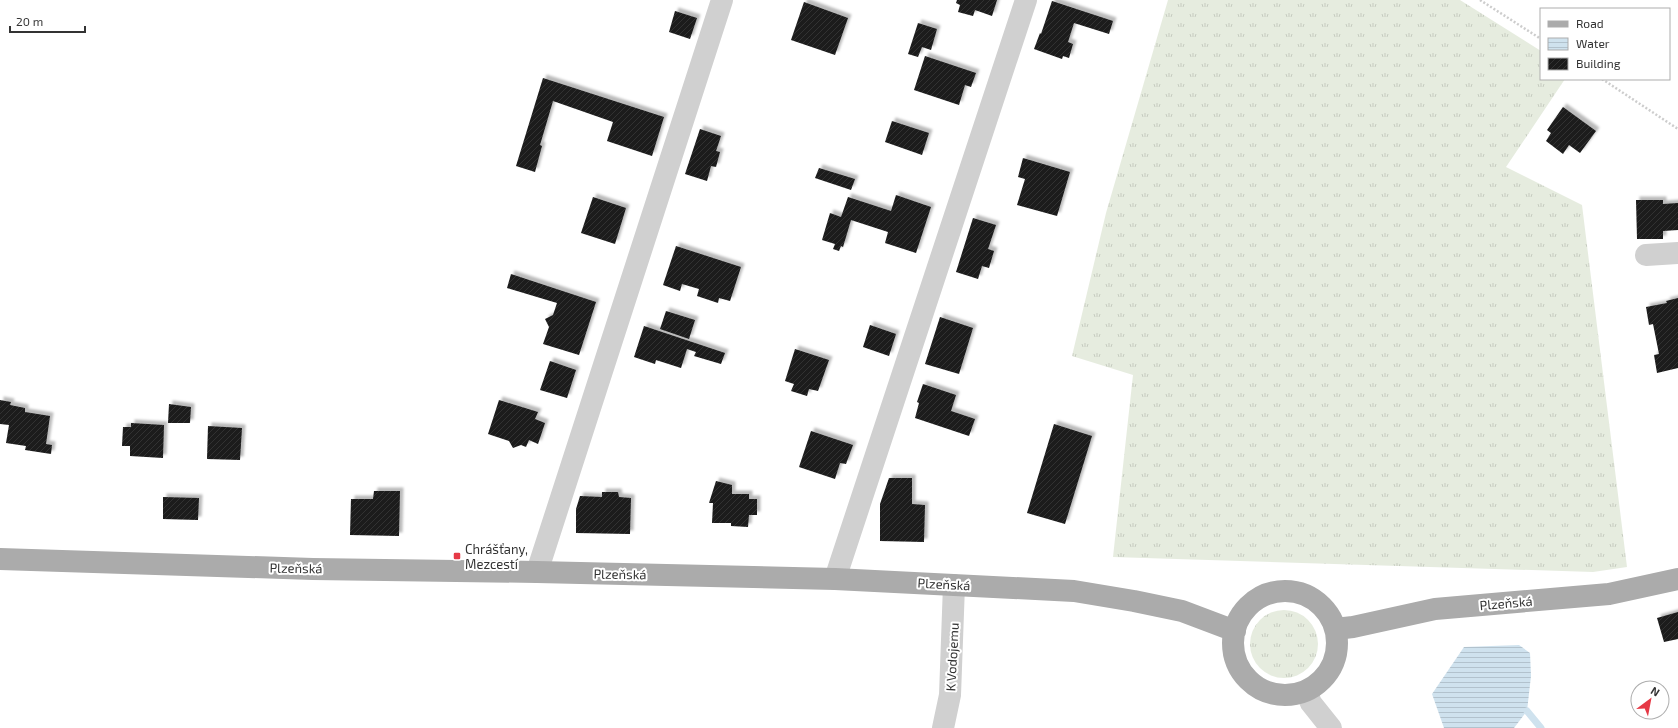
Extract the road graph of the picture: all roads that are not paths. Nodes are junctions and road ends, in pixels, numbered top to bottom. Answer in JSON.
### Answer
{"nodes":[{"id":1,"x":722,"y":0,"type":"edge"},
{"id":2,"x":1026,"y":0,"type":"edge"},
{"id":3,"x":1678,"y":253,"type":"edge"},
{"id":4,"x":1646,"y":255,"type":"dead end"},
{"id":5,"x":0,"y":560,"type":"edge"},
{"id":6,"x":537,"y":572,"type":"junction"},
{"id":7,"x":835,"y":579,"type":"junction"},
{"id":8,"x":1678,"y":579,"type":"edge"},
{"id":9,"x":954,"y":585,"type":"junction"},
{"id":10,"x":1335,"y":629,"type":"junction"},
{"id":11,"x":1235,"y":631,"type":"junction"},
{"id":12,"x":1306,"y":691,"type":"junction"},
{"id":13,"x":943,"y":728,"type":"edge"},
{"id":14,"x":1331,"y":728,"type":"edge"}],
"edges":[{"from":1,"to":6,"type":"street"},
{"from":2,"to":7,"type":"street"},
{"from":3,"to":4,"type":"street"},
{"from":5,"to":6,"type":"main road","name":"Plzeňská"},
{"from":6,"to":7,"type":"main road","name":"Plzeňská"},
{"from":7,"to":9,"type":"main road","name":"Plzeňská"},
{"from":8,"to":10,"type":"main road","name":"Plzeňská"},
{"from":9,"to":11,"type":"main road","name":"Plzeňská"},
{"from":9,"to":13,"type":"street","name":"K Vodojemu"},
{"from":10,"to":11,"type":"main road"},
{"from":10,"to":12,"type":"main road"},
{"from":11,"to":12,"type":"main road"},
{"from":12,"to":14,"type":"street"}]}
